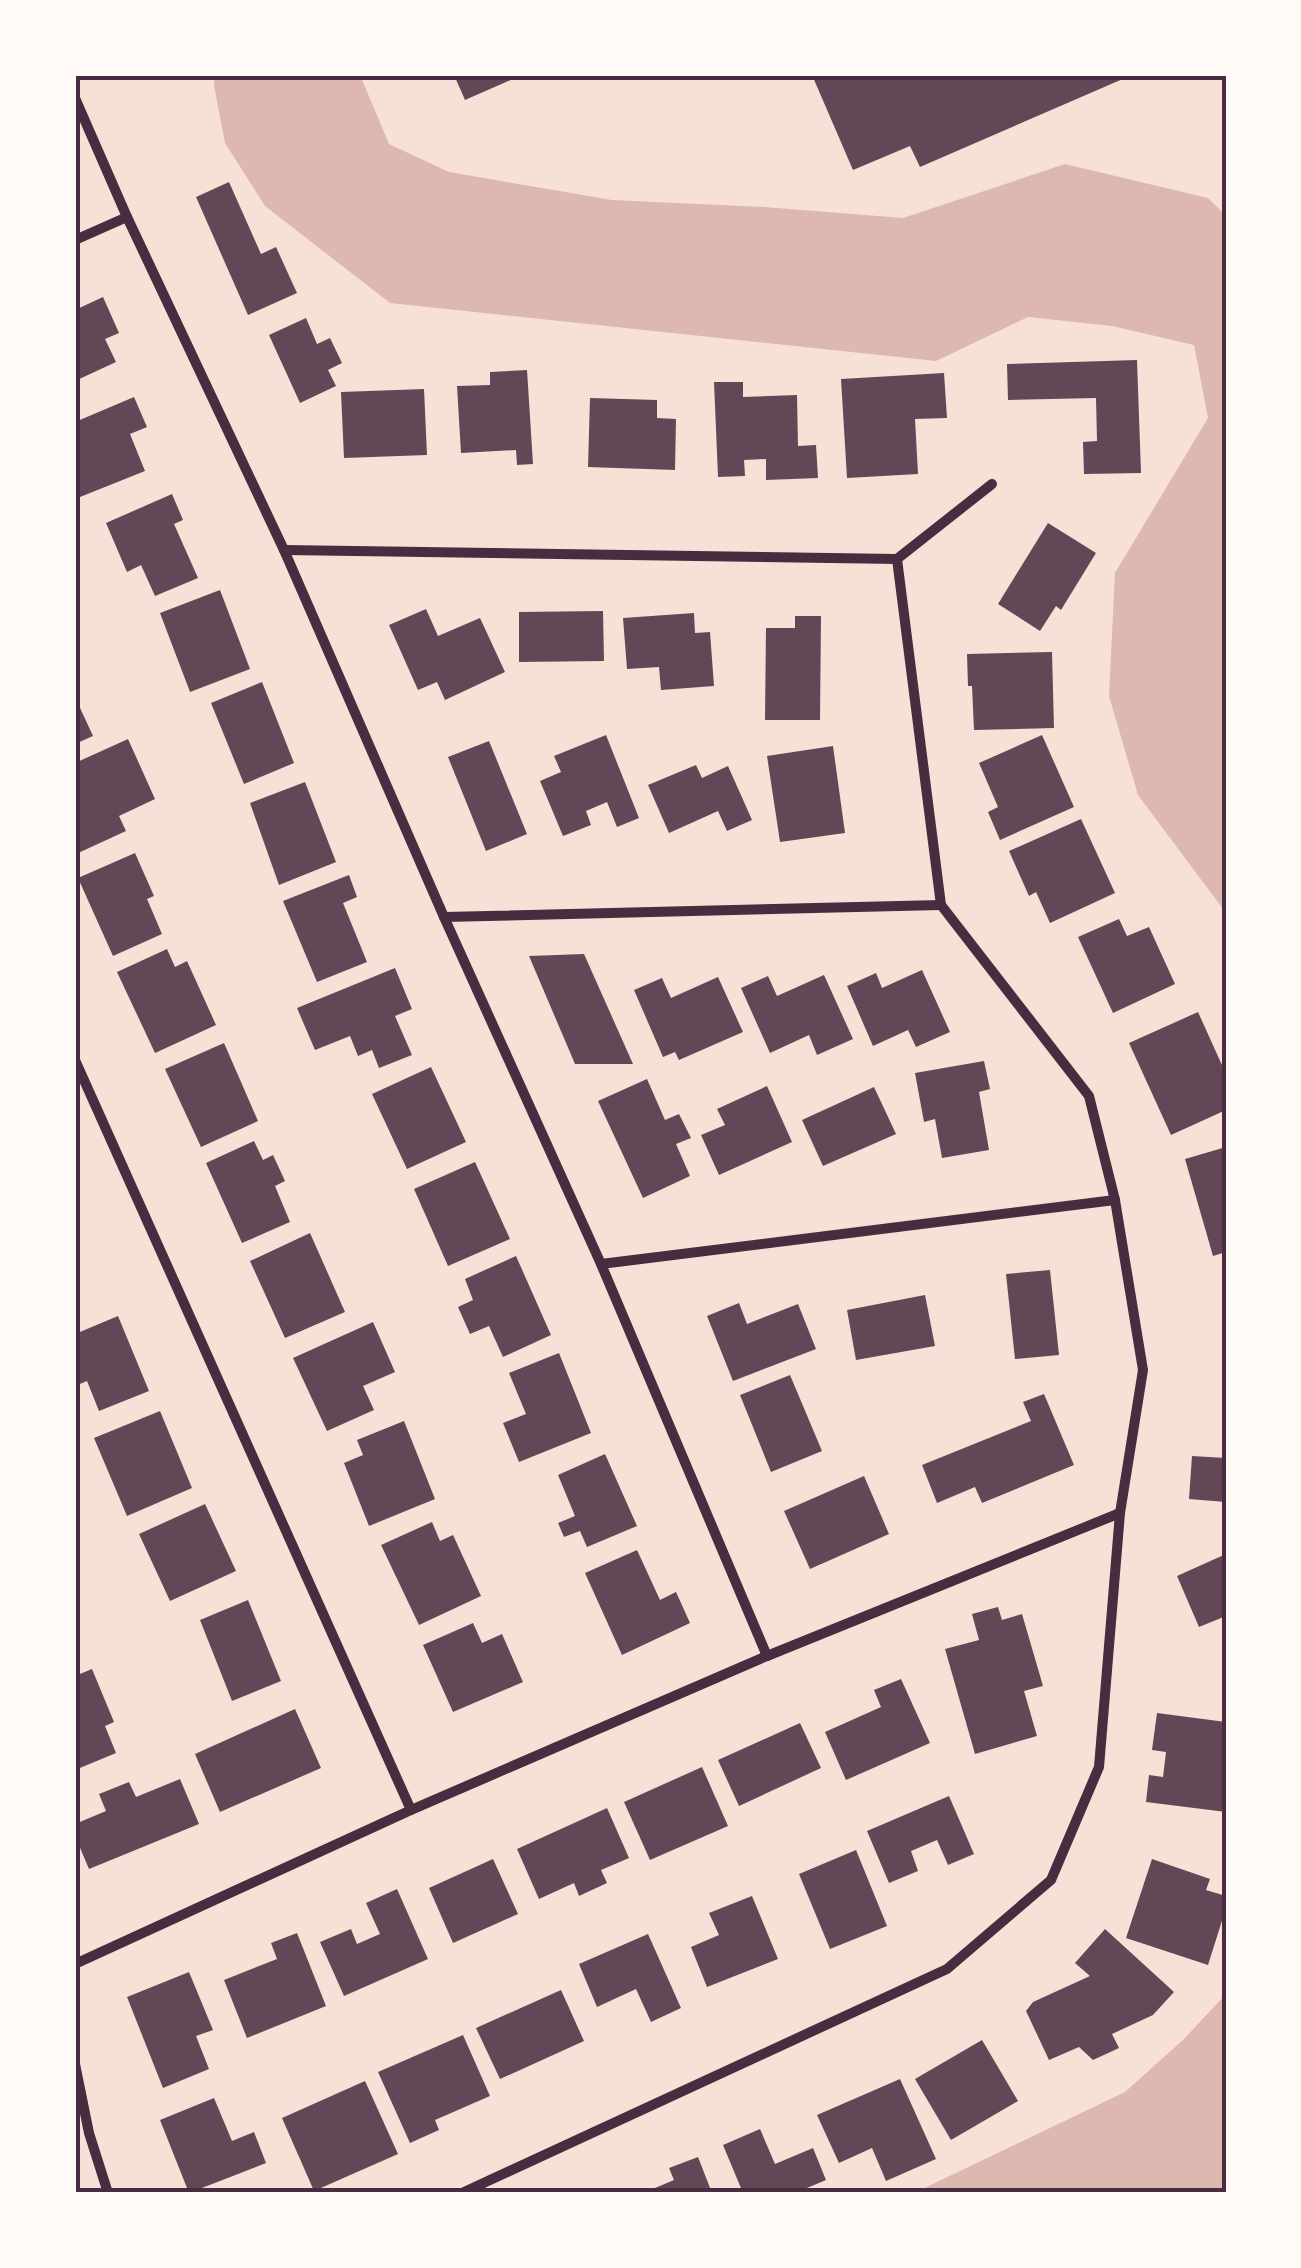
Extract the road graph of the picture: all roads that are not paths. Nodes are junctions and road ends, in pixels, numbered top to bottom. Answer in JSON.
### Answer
{"nodes":[{"id":1,"x":75,"y":98,"type":"edge"},
{"id":2,"x":127,"y":217,"type":"junction"},
{"id":3,"x":75,"y":240,"type":"edge"},
{"id":4,"x":992,"y":484,"type":"dead end"},
{"id":5,"x":284,"y":550,"type":"junction"},
{"id":6,"x":897,"y":560,"type":"junction"},
{"id":7,"x":941,"y":905,"type":"junction"},
{"id":8,"x":444,"y":917,"type":"junction"},
{"id":9,"x":75,"y":1060,"type":"edge"},
{"id":10,"x":1115,"y":1200,"type":"junction"},
{"id":11,"x":600,"y":1264,"type":"junction"},
{"id":12,"x":1120,"y":1513,"type":"junction"},
{"id":13,"x":767,"y":1656,"type":"junction"},
{"id":14,"x":411,"y":1810,"type":"junction"},
{"id":15,"x":75,"y":1964,"type":"edge"},
{"id":16,"x":75,"y":2064,"type":"edge"},
{"id":17,"x":108,"y":2193,"type":"edge"},
{"id":18,"x":462,"y":2193,"type":"edge"}],
"edges":[{"from":1,"to":2,"type":"street"},
{"from":2,"to":3,"type":"street"},
{"from":2,"to":5,"type":"street"},
{"from":4,"to":6,"type":"street"},
{"from":5,"to":6,"type":"street"},
{"from":5,"to":8,"type":"street"},
{"from":6,"to":7,"type":"street"},
{"from":7,"to":8,"type":"street"},
{"from":7,"to":10,"type":"street"},
{"from":8,"to":11,"type":"street"},
{"from":9,"to":14,"type":"street"},
{"from":10,"to":11,"type":"street"},
{"from":10,"to":12,"type":"street"},
{"from":11,"to":13,"type":"street"},
{"from":12,"to":13,"type":"street"},
{"from":12,"to":18,"type":"street"},
{"from":13,"to":14,"type":"street"},
{"from":14,"to":15,"type":"street"},
{"from":16,"to":17,"type":"street"}]}
